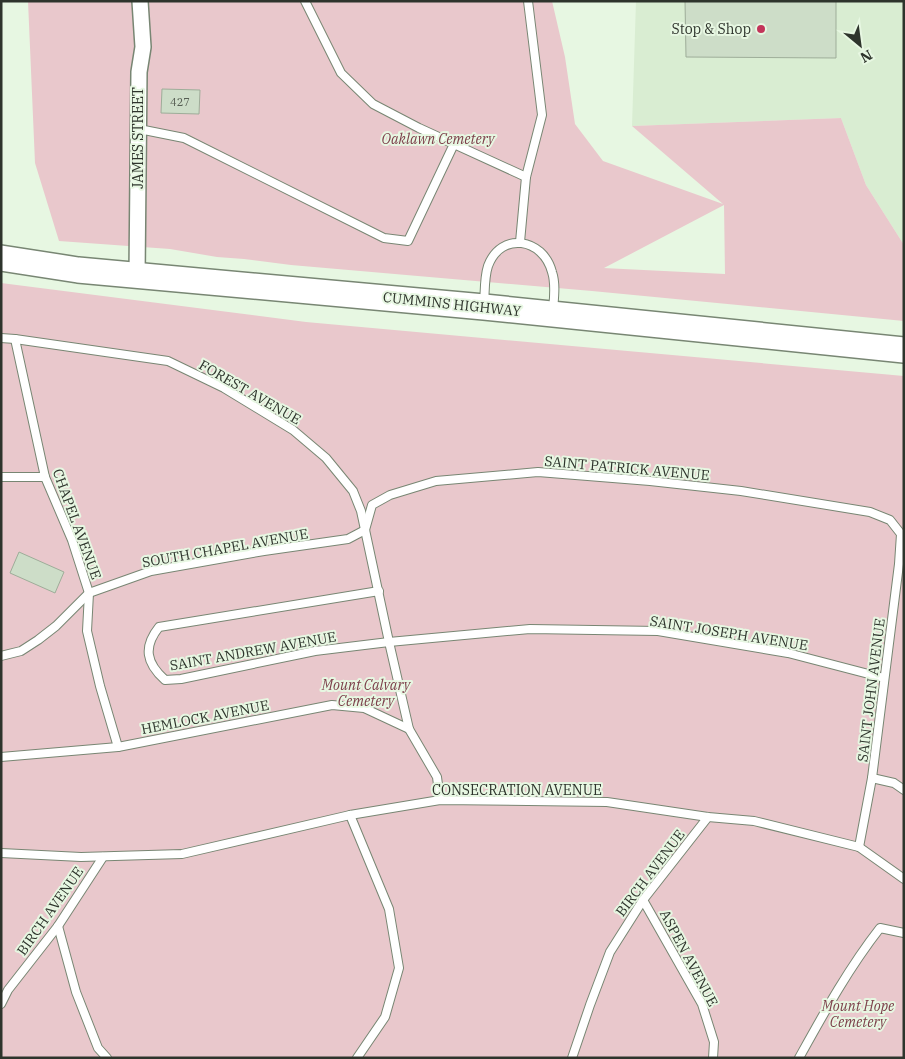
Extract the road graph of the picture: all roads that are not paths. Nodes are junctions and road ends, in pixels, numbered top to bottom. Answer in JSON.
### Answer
{"nodes":[{"id":1,"x":140,"y":1,"type":"edge"},
{"id":2,"x":305,"y":1,"type":"edge"},
{"id":3,"x":528,"y":1,"type":"edge"},
{"id":4,"x":139,"y":128,"type":"junction"},
{"id":5,"x":454,"y":144,"type":"junction"},
{"id":6,"x":526,"y":176,"type":"junction"},
{"id":7,"x":520,"y":242,"type":"junction"},
{"id":8,"x":1,"y":258,"type":"edge"},
{"id":9,"x":137,"y":276,"type":"junction"},
{"id":10,"x":484,"y":307,"type":"junction"},
{"id":11,"x":553,"y":314,"type":"junction"},
{"id":12,"x":1,"y":338,"type":"edge"},
{"id":13,"x":15,"y":339,"type":"junction"},
{"id":14,"x":904,"y":350,"type":"edge"},
{"id":15,"x":1,"y":477,"type":"edge"},
{"id":16,"x":45,"y":477,"type":"junction"},
{"id":17,"x":365,"y":530,"type":"junction"},
{"id":18,"x":901,"y":534,"type":"joint"},
{"id":19,"x":902,"y":565,"type":"edge"},
{"id":20,"x":379,"y":591,"type":"junction"},
{"id":21,"x":89,"y":592,"type":"junction"},
{"id":22,"x":389,"y":642,"type":"junction"},
{"id":23,"x":1,"y":656,"type":"edge"},
{"id":24,"x":884,"y":678,"type":"junction"},
{"id":25,"x":409,"y":729,"type":"junction"},
{"id":26,"x":118,"y":747,"type":"junction"},
{"id":27,"x":1,"y":758,"type":"edge"},
{"id":28,"x":872,"y":778,"type":"junction"},
{"id":29,"x":904,"y":790,"type":"edge"},
{"id":30,"x":440,"y":800,"type":"junction"},
{"id":31,"x":350,"y":815,"type":"junction"},
{"id":32,"x":708,"y":817,"type":"junction"},
{"id":33,"x":859,"y":847,"type":"junction"},
{"id":34,"x":1,"y":853,"type":"edge"},
{"id":35,"x":103,"y":857,"type":"junction"},
{"id":36,"x":904,"y":879,"type":"edge"},
{"id":37,"x":643,"y":900,"type":"junction"},
{"id":38,"x":58,"y":926,"type":"junction"},
{"id":39,"x":904,"y":933,"type":"edge"},
{"id":40,"x":1,"y":1004,"type":"edge"},
{"id":41,"x":107,"y":1058,"type":"edge"},
{"id":42,"x":357,"y":1058,"type":"edge"},
{"id":43,"x":572,"y":1058,"type":"edge"},
{"id":44,"x":713,"y":1058,"type":"edge"},
{"id":45,"x":799,"y":1058,"type":"edge"}],
"edges":[{"from":1,"to":4,"type":"street","name":"JAMES STREET"},
{"from":2,"to":5,"type":"lane"},
{"from":3,"to":6,"type":"lane"},
{"from":4,"to":5,"type":"lane"},
{"from":4,"to":9,"type":"street","name":"JAMES STREET"},
{"from":5,"to":6,"type":"lane"},
{"from":6,"to":7,"type":"lane"},
{"from":7,"to":10,"type":"lane"},
{"from":7,"to":11,"type":"lane"},
{"from":8,"to":9,"type":"main road","name":"CUMMINS HIGHWAY"},
{"from":9,"to":10,"type":"main road","name":"CUMMINS HIGHWAY"},
{"from":10,"to":11,"type":"main road","name":"CUMMINS HIGHWAY"},
{"from":11,"to":14,"type":"main road","name":"CUMMINS HIGHWAY"},
{"from":12,"to":13,"type":"lane","name":"FOREST AVENUE"},
{"from":13,"to":16,"type":"lane","name":"CHAPEL AVENUE"},
{"from":13,"to":17,"type":"lane","name":"FOREST AVENUE"},
{"from":15,"to":16,"type":"lane"},
{"from":16,"to":21,"type":"lane","name":"CHAPEL AVENUE"},
{"from":17,"to":18,"type":"lane","name":"SAINT PATRICK AVENUE"},
{"from":17,"to":20,"type":"lane","name":"FOREST AVENUE"},
{"from":17,"to":21,"type":"lane","name":"SOUTH CHAPEL AVENUE"},
{"from":18,"to":19,"type":"lane","name":"SAINT JOHN AVENUE"},
{"from":19,"to":24,"type":"lane","name":"SAINT JOHN AVENUE"},
{"from":20,"to":22,"type":"lane","name":"FOREST AVENUE"},
{"from":20,"to":22,"type":"lane","name":"SAINT ANDREW AVENUE"},
{"from":21,"to":23,"type":"lane"},
{"from":21,"to":26,"type":"lane","name":"CHAPEL AVENUE"},
{"from":22,"to":24,"type":"lane","name":"SAINT JOSEPH AVENUE"},
{"from":22,"to":25,"type":"lane","name":"FOREST AVENUE"},
{"from":24,"to":28,"type":"lane","name":"SAINT JOHN AVENUE"},
{"from":25,"to":26,"type":"lane","name":"HEMLOCK AVENUE"},
{"from":25,"to":30,"type":"lane","name":"FOREST AVENUE"},
{"from":26,"to":27,"type":"lane","name":"HEMLOCK AVENUE"},
{"from":28,"to":29,"type":"lane"},
{"from":28,"to":33,"type":"lane","name":"SAINT JOHN AVENUE"},
{"from":30,"to":31,"type":"lane","name":"CONSECRATION AVENUE"},
{"from":30,"to":32,"type":"lane","name":"CONSECRATION AVENUE"},
{"from":31,"to":35,"type":"lane","name":"CONSECRATION AVENUE"},
{"from":31,"to":42,"type":"lane"},
{"from":32,"to":33,"type":"lane","name":"CONSECRATION AVENUE"},
{"from":32,"to":37,"type":"lane","name":"BIRCH AVENUE"},
{"from":33,"to":36,"type":"lane","name":"CONSECRATION AVENUE"},
{"from":34,"to":35,"type":"lane","name":"CONSECRATION AVENUE"},
{"from":35,"to":38,"type":"lane","name":"BIRCH AVENUE"},
{"from":37,"to":43,"type":"lane","name":"BIRCH AVENUE"},
{"from":37,"to":44,"type":"lane","name":"ASPEN AVENUE"},
{"from":38,"to":40,"type":"lane","name":"BIRCH AVENUE"},
{"from":38,"to":41,"type":"lane"},
{"from":39,"to":45,"type":"lane"}]}
